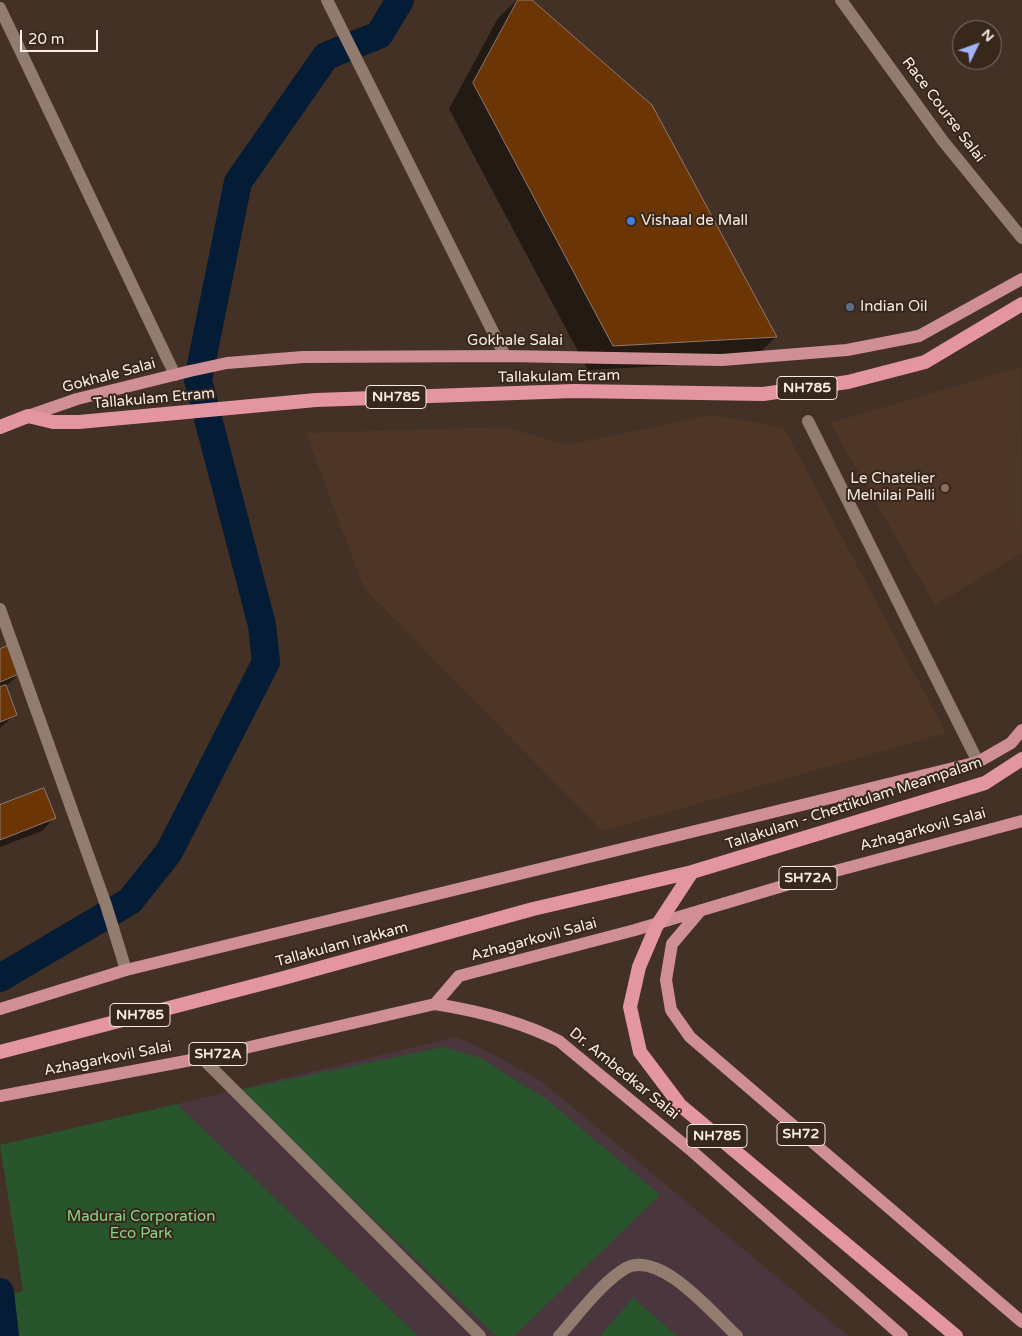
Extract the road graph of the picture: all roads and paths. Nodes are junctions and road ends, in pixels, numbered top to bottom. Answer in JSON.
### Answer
{"nodes":[{"id":1,"x":327,"y":0,"type":"edge"},
{"id":2,"x":841,"y":0,"type":"edge"},
{"id":3,"x":0,"y":8,"type":"edge"},
{"id":4,"x":1022,"y":238,"type":"edge"},
{"id":5,"x":1022,"y":279,"type":"edge"},
{"id":6,"x":1022,"y":304,"type":"edge"},
{"id":7,"x":505,"y":356,"type":"junction"},
{"id":8,"x":175,"y":375,"type":"junction"},
{"id":9,"x":28,"y":416,"type":"junction"},
{"id":10,"x":808,"y":421,"type":"dead end"},
{"id":11,"x":0,"y":427,"type":"edge"},
{"id":12,"x":0,"y":609,"type":"edge"},
{"id":13,"x":1022,"y":730,"type":"edge"},
{"id":14,"x":1022,"y":758,"type":"edge"},
{"id":15,"x":978,"y":762,"type":"junction"},
{"id":16,"x":1022,"y":821,"type":"edge"},
{"id":17,"x":692,"y":872,"type":"junction"},
{"id":18,"x":700,"y":911,"type":"junction"},
{"id":19,"x":126,"y":970,"type":"junction"},
{"id":20,"x":435,"y":1004,"type":"junction"},
{"id":21,"x":0,"y":1009,"type":"edge"},
{"id":22,"x":0,"y":1052,"type":"edge"},
{"id":23,"x":202,"y":1058,"type":"junction"},
{"id":24,"x":0,"y":1096,"type":"edge"},
{"id":25,"x":1022,"y":1322,"type":"edge"},
{"id":26,"x":480,"y":1336,"type":"edge"},
{"id":27,"x":559,"y":1336,"type":"edge"},
{"id":28,"x":737,"y":1336,"type":"edge"},
{"id":29,"x":902,"y":1336,"type":"edge"},
{"id":30,"x":956,"y":1336,"type":"edge"}],
"edges":[{"from":1,"to":7,"type":"street"},
{"from":2,"to":4,"type":"street","name":"Race Course Salai"},
{"from":3,"to":8,"type":"street"},
{"from":5,"to":7,"type":"main road","name":"Gokhale Salai"},
{"from":6,"to":9,"type":"highway","name":"Tallakulam Etram","number":"NH785"},
{"from":7,"to":8,"type":"main road","name":"Gokhale Salai"},
{"from":8,"to":9,"type":"main road","name":"Gokhale Salai"},
{"from":9,"to":11,"type":"highway","name":"Gokhale Salai"},
{"from":10,"to":15,"type":"street"},
{"from":12,"to":19,"type":"street"},
{"from":13,"to":15,"type":"main road"},
{"from":14,"to":17,"type":"highway","name":"Tallakulam - Chettikulam Meampalam","number":"NH785"},
{"from":15,"to":19,"type":"main road"},
{"from":16,"to":18,"type":"main road","name":"Azhagarkovil Salai","number":"SH72A"},
{"from":17,"to":22,"type":"highway","name":"Tallakulam Irakkam","number":"NH785"},
{"from":17,"to":30,"type":"highway","number":"NH785"},
{"from":18,"to":20,"type":"main road","name":"Azhagarkovil Salai","number":"SH72A"},
{"from":18,"to":25,"type":"main road","number":"SH72"},
{"from":19,"to":21,"type":"main road"},
{"from":20,"to":23,"type":"main road","name":"Azhagarkovil Salai","number":"SH72A"},
{"from":20,"to":29,"type":"main road","name":"Dr. Ambedkar Salai"},
{"from":23,"to":24,"type":"main road","name":"Azhagarkovil Salai","number":"SH72A"},
{"from":23,"to":26,"type":"street"},
{"from":27,"to":28,"type":"street"}]}
